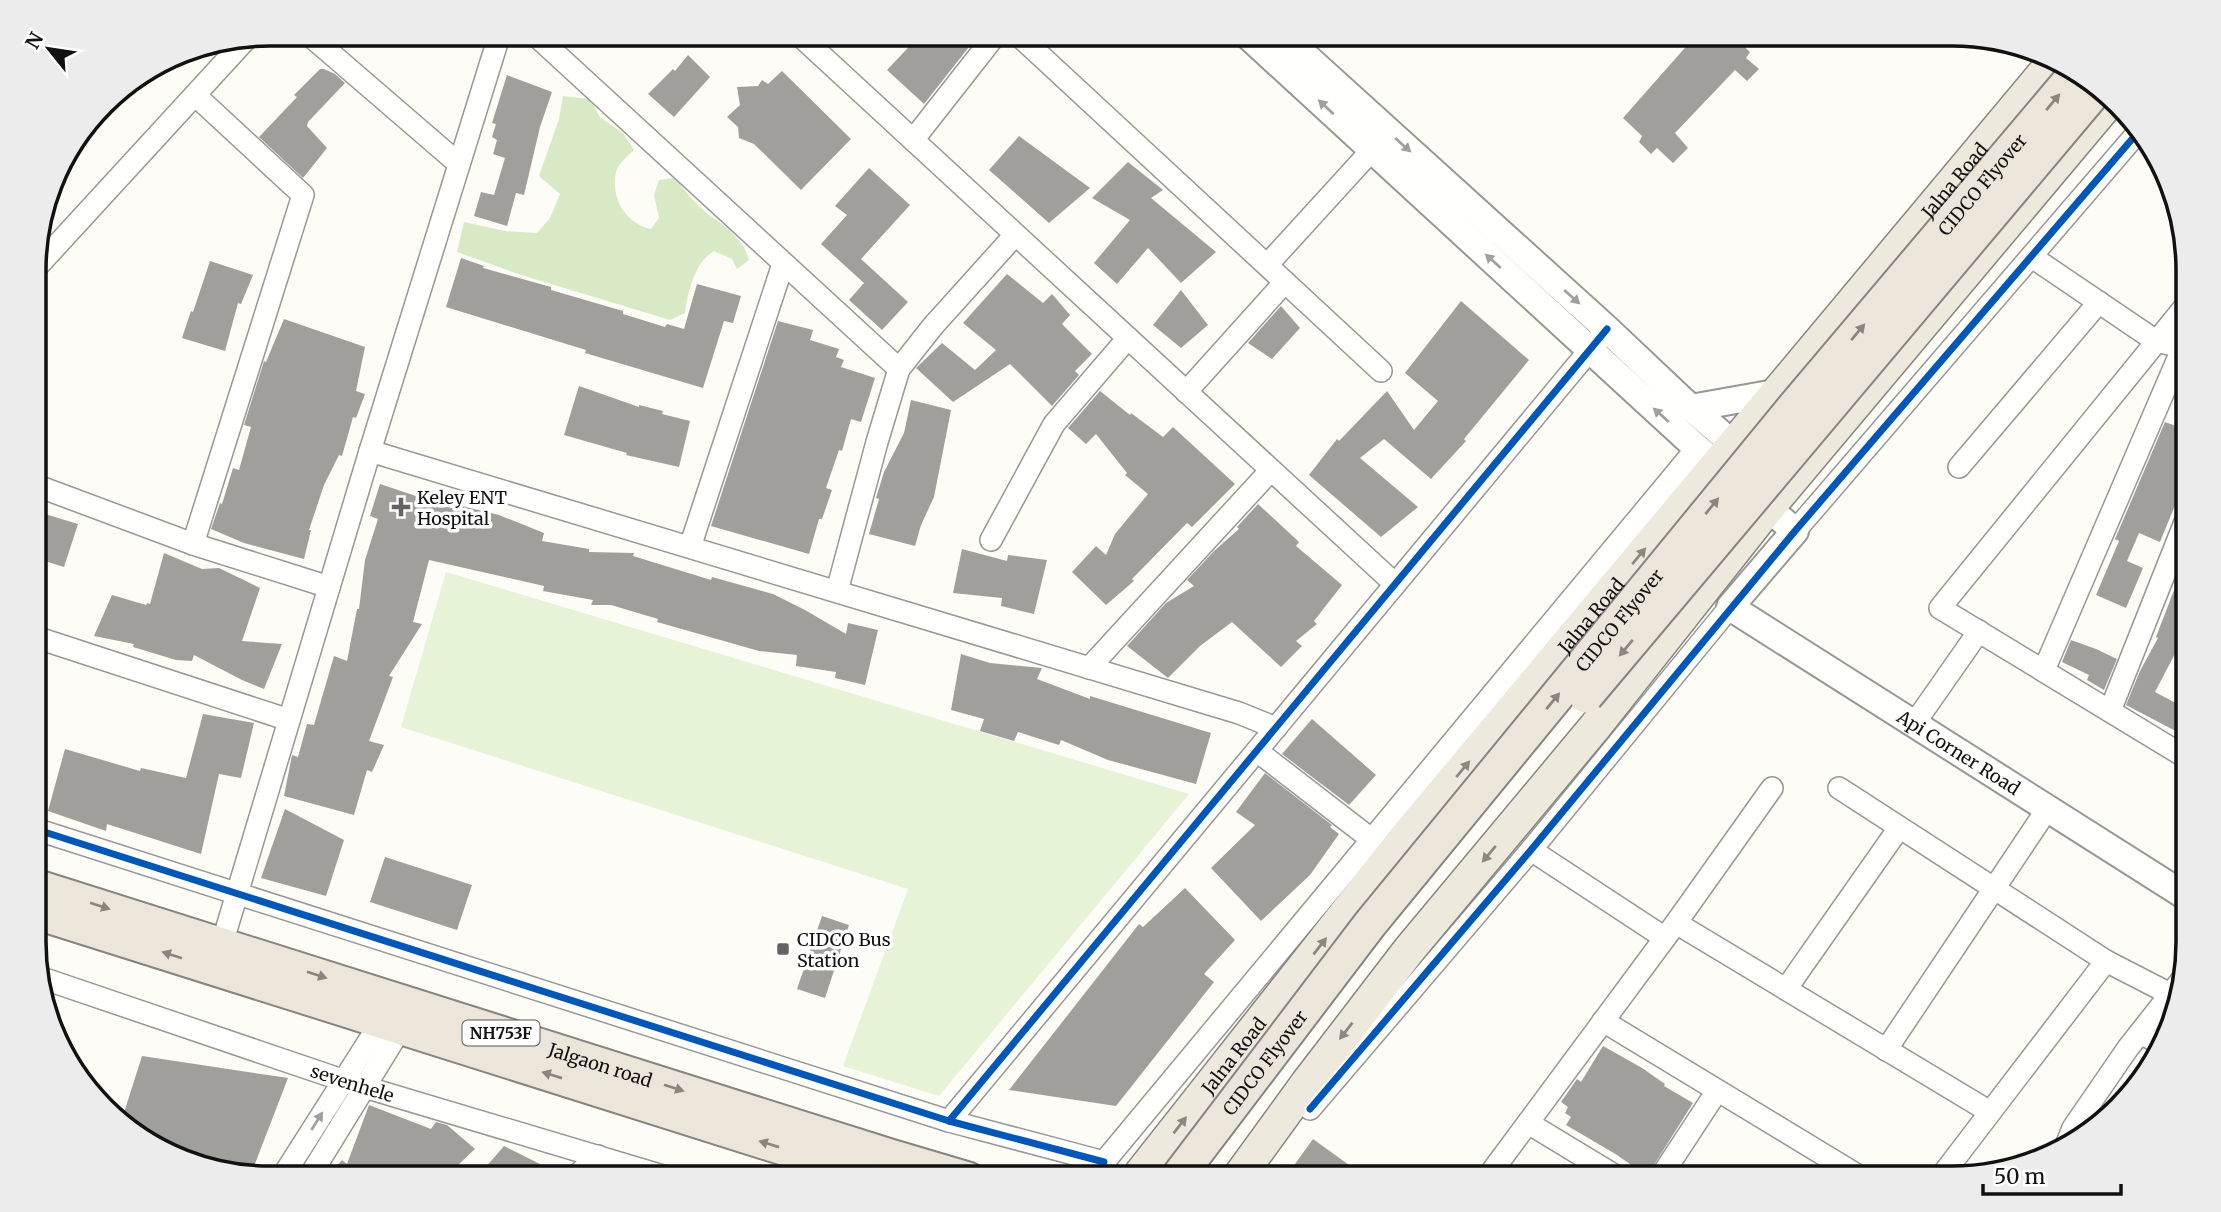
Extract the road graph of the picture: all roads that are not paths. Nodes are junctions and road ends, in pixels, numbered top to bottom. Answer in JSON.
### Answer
{"nodes":[{"id":1,"x":322,"y":46,"type":"edge"},
{"id":2,"x":496,"y":46,"type":"edge"},
{"id":3,"x":547,"y":46,"type":"edge"},
{"id":4,"x":811,"y":46,"type":"edge"},
{"id":5,"x":988,"y":46,"type":"edge"},
{"id":6,"x":1030,"y":46,"type":"edge"},
{"id":7,"x":1259,"y":46,"type":"edge"},
{"id":8,"x":1294,"y":46,"type":"edge"},
{"id":9,"x":239,"y":47,"type":"edge"},
{"id":10,"x":2048,"y":68,"type":"edge"},
{"id":11,"x":2070,"y":80,"type":"edge"},
{"id":12,"x":195,"y":95,"type":"junction"},
{"id":13,"x":2092,"y":95,"type":"edge"},
{"id":14,"x":2105,"y":107,"type":"edge"},
{"id":15,"x":2133,"y":139,"type":"edge"},
{"id":16,"x":913,"y":140,"type":"junction"},
{"id":17,"x":1372,"y":150,"type":"junction"},
{"id":18,"x":459,"y":164,"type":"junction"},
{"id":19,"x":1016,"y":235,"type":"junction"},
{"id":20,"x":46,"y":257,"type":"edge"},
{"id":21,"x":2032,"y":257,"type":"junction"},
{"id":22,"x":783,"y":264,"type":"junction"},
{"id":23,"x":1267,"y":265,"type":"junction"},
{"id":24,"x":1285,"y":282,"type":"junction"},
{"id":25,"x":2098,"y":302,"type":"junction"},
{"id":26,"x":2176,"y":317,"type":"edge"},
{"id":27,"x":1607,"y":329,"type":"junction"},
{"id":28,"x":1128,"y":338,"type":"junction"},
{"id":29,"x":2156,"y":341,"type":"junction"},
{"id":30,"x":2176,"y":346,"type":"edge"},
{"id":31,"x":1590,"y":350,"type":"junction"},
{"id":32,"x":899,"y":369,"type":"junction"},
{"id":33,"x":2176,"y":369,"type":"edge"},
{"id":34,"x":1381,"y":371,"type":"dead end"},
{"id":35,"x":1186,"y":392,"type":"junction"},
{"id":36,"x":1775,"y":393,"type":"junction"},
{"id":37,"x":1691,"y":408,"type":"junction"},
{"id":38,"x":370,"y":450,"type":"junction"},
{"id":39,"x":1715,"y":452,"type":"junction"},
{"id":40,"x":1959,"y":467,"type":"dead end"},
{"id":41,"x":1271,"y":470,"type":"junction"},
{"id":42,"x":46,"y":489,"type":"edge"},
{"id":43,"x":1776,"y":498,"type":"junction"},
{"id":44,"x":1795,"y":531,"type":"junction"},
{"id":45,"x":991,"y":540,"type":"dead end"},
{"id":46,"x":193,"y":544,"type":"junction"},
{"id":47,"x":2176,"y":545,"type":"edge"},
{"id":48,"x":690,"y":547,"type":"junction"},
{"id":49,"x":1395,"y":584,"type":"junction"},
{"id":50,"x":329,"y":587,"type":"junction"},
{"id":51,"x":836,"y":591,"type":"junction"},
{"id":52,"x":1730,"y":607,"type":"junction"},
{"id":53,"x":1979,"y":631,"type":"junction"},
{"id":54,"x":46,"y":641,"type":"edge"},
{"id":55,"x":1089,"y":667,"type":"junction"},
{"id":56,"x":2044,"y":670,"type":"junction"},
{"id":57,"x":2110,"y":711,"type":"junction"},
{"id":58,"x":289,"y":720,"type":"junction"},
{"id":59,"x":1914,"y":724,"type":"junction"},
{"id":60,"x":1276,"y":728,"type":"junction"},
{"id":61,"x":1257,"y":751,"type":"junction"},
{"id":62,"x":2176,"y":751,"type":"edge"},
{"id":63,"x":1772,"y":788,"type":"dead end"},
{"id":64,"x":1839,"y":788,"type":"dead end"},
{"id":65,"x":2048,"y":808,"type":"junction"},
{"id":66,"x":1899,"y":828,"type":"junction"},
{"id":67,"x":46,"y":833,"type":"edge"},
{"id":68,"x":1371,"y":839,"type":"junction"},
{"id":69,"x":1531,"y":850,"type":"junction"},
{"id":70,"x":1994,"y":889,"type":"junction"},
{"id":71,"x":46,"y":890,"type":"edge"},
{"id":72,"x":2176,"y":890,"type":"edge"},
{"id":73,"x":237,"y":894,"type":"junction"},
{"id":74,"x":46,"y":915,"type":"edge"},
{"id":75,"x":1671,"y":930,"type":"junction"},
{"id":76,"x":218,"y":957,"type":"junction"},
{"id":77,"x":2106,"y":961,"type":"junction"},
{"id":78,"x":49,"y":980,"type":"edge"},
{"id":79,"x":2171,"y":986,"type":"edge"},
{"id":80,"x":1786,"y":989,"type":"junction"},
{"id":81,"x":2169,"y":996,"type":"edge"},
{"id":82,"x":1603,"y":1021,"type":"junction"},
{"id":83,"x":391,"y":1025,"type":"junction"},
{"id":84,"x":2140,"y":1033,"type":"junction"},
{"id":85,"x":2153,"y":1040,"type":"edge"},
{"id":86,"x":1886,"y":1050,"type":"junction"},
{"id":87,"x":343,"y":1081,"type":"junction"},
{"id":88,"x":365,"y":1088,"type":"junction"},
{"id":89,"x":1717,"y":1091,"type":"junction"},
{"id":90,"x":1310,"y":1109,"type":"dead end"},
{"id":91,"x":1990,"y":1112,"type":"junction"},
{"id":92,"x":949,"y":1121,"type":"junction"},
{"id":93,"x":1528,"y":1123,"type":"junction"},
{"id":94,"x":2072,"y":1131,"type":"edge"},
{"id":95,"x":598,"y":1156,"type":"junction"},
{"id":96,"x":289,"y":1166,"type":"edge"},
{"id":97,"x":316,"y":1166,"type":"edge"},
{"id":98,"x":587,"y":1166,"type":"edge"},
{"id":99,"x":631,"y":1166,"type":"edge"},
{"id":100,"x":840,"y":1166,"type":"edge"},
{"id":101,"x":924,"y":1166,"type":"edge"},
{"id":102,"x":1095,"y":1166,"type":"edge"},
{"id":103,"x":1111,"y":1166,"type":"edge"},
{"id":104,"x":1147,"y":1166,"type":"edge"},
{"id":105,"x":1186,"y":1166,"type":"edge"},
{"id":106,"x":1214,"y":1166,"type":"edge"},
{"id":107,"x":1247,"y":1166,"type":"edge"},
{"id":108,"x":1496,"y":1166,"type":"edge"},
{"id":109,"x":1599,"y":1166,"type":"edge"},
{"id":110,"x":1668,"y":1166,"type":"edge"},
{"id":111,"x":1842,"y":1166,"type":"edge"},
{"id":112,"x":1949,"y":1166,"type":"edge"}],
"edges":[{"from":1,"to":18,"type":"street"},
{"from":2,"to":18,"type":"street"},
{"from":3,"to":22,"type":"street"},
{"from":4,"to":16,"type":"street"},
{"from":5,"to":16,"type":"street"},
{"from":6,"to":23,"type":"street"},
{"from":17,"to":7,"type":"street","one_way":true},
{"from":8,"to":27,"type":"street","one_way":true},
{"from":9,"to":12,"type":"street"},
{"from":10,"to":36,"type":"main road","name":"Jalna Road"},
{"from":105,"to":11,"type":"highway","name":"CIDCO Flyover","one_way":true,"bridge":true},
{"from":12,"to":20,"type":"street"},
{"from":12,"to":46,"type":"street"},
{"from":13,"to":106,"type":"highway","name":"CIDCO Flyover","one_way":true,"bridge":true},
{"from":14,"to":43,"type":"main road"},
{"from":15,"to":21,"type":"street"},
{"from":16,"to":19,"type":"street"},
{"from":17,"to":23,"type":"street"},
{"from":31,"to":17,"type":"street","one_way":true},
{"from":18,"to":38,"type":"street"},
{"from":19,"to":28,"type":"street"},
{"from":19,"to":32,"type":"street"},
{"from":21,"to":25,"type":"street"},
{"from":21,"to":44,"type":"street"},
{"from":22,"to":32,"type":"street"},
{"from":22,"to":48,"type":"street"},
{"from":23,"to":24,"type":"street"},
{"from":24,"to":34,"type":"street"},
{"from":24,"to":35,"type":"street"},
{"from":25,"to":29,"type":"street"},
{"from":25,"to":40,"type":"street"},
{"from":26,"to":29,"type":"street"},
{"from":27,"to":31,"type":"street"},
{"from":27,"to":37,"type":"street"},
{"from":28,"to":35,"type":"street"},
{"from":28,"to":45,"type":"street"},
{"from":29,"to":30,"type":"street"},
{"from":29,"to":53,"type":"street"},
{"from":39,"to":31,"type":"street","one_way":true},
{"from":31,"to":49,"type":"street"},
{"from":32,"to":51,"type":"street"},
{"from":33,"to":56,"type":"street"},
{"from":35,"to":41,"type":"street"},
{"from":36,"to":37,"type":"street"},
{"from":36,"to":39,"type":"main road","name":"Jalna Road"},
{"from":37,"to":39,"type":"street"},
{"from":38,"to":48,"type":"street"},
{"from":38,"to":50,"type":"street"},
{"from":39,"to":43,"type":"street"},
{"from":39,"to":68,"type":"street"},
{"from":104,"to":39,"type":"main road","name":"Jalna Road","one_way":true},
{"from":41,"to":49,"type":"street"},
{"from":41,"to":55,"type":"street"},
{"from":42,"to":46,"type":"street"},
{"from":43,"to":44,"type":"street"},
{"from":43,"to":107,"type":"main road","one_way":true},
{"from":44,"to":52,"type":"street"},
{"from":46,"to":50,"type":"street"},
{"from":47,"to":57,"type":"street"},
{"from":48,"to":51,"type":"street"},
{"from":49,"to":60,"type":"street"},
{"from":50,"to":58,"type":"street"},
{"from":51,"to":55,"type":"street"},
{"from":52,"to":59,"type":"street","name":"Api Corner Road"},
{"from":52,"to":69,"type":"street"},
{"from":53,"to":56,"type":"street"},
{"from":53,"to":59,"type":"street"},
{"from":54,"to":58,"type":"street"},
{"from":55,"to":60,"type":"street"},
{"from":56,"to":57,"type":"street"},
{"from":57,"to":62,"type":"street"},
{"from":58,"to":73,"type":"street"},
{"from":59,"to":65,"type":"street","name":"Api Corner Road"},
{"from":60,"to":61,"type":"street"},
{"from":61,"to":68,"type":"street"},
{"from":61,"to":92,"type":"street"},
{"from":63,"to":75,"type":"street"},
{"from":64,"to":66,"type":"street"},
{"from":65,"to":70,"type":"street"},
{"from":65,"to":72,"type":"street","name":"Api Corner Road"},
{"from":66,"to":70,"type":"street"},
{"from":66,"to":80,"type":"street"},
{"from":67,"to":73,"type":"street"},
{"from":68,"to":103,"type":"street"},
{"from":69,"to":75,"type":"street"},
{"from":69,"to":90,"type":"street"},
{"from":70,"to":77,"type":"street"},
{"from":70,"to":86,"type":"street"},
{"from":71,"to":76,"type":"highway","name":"Jalgaon road","number":"NH753F","one_way":true},
{"from":73,"to":76,"type":"street"},
{"from":73,"to":92,"type":"street"},
{"from":76,"to":74,"type":"highway","name":"Jalgaon road","number":"NH753F","one_way":true},
{"from":75,"to":80,"type":"street"},
{"from":75,"to":82,"type":"street"},
{"from":76,"to":83,"type":"highway","name":"Jalgaon road","number":"NH753F"},
{"from":76,"to":101,"type":"highway","name":"Jalgaon road","number":"NH753F","one_way":true},
{"from":77,"to":79,"type":"street"},
{"from":77,"to":91,"type":"street"},
{"from":78,"to":87,"type":"street","name":"sevenhele"},
{"from":80,"to":86,"type":"street"},
{"from":81,"to":84,"type":"street"},
{"from":82,"to":89,"type":"street"},
{"from":82,"to":93,"type":"street"},
{"from":83,"to":87,"type":"street"},
{"from":83,"to":88,"type":"street"},
{"from":100,"to":83,"type":"highway","name":"Jalgaon road","number":"NH753F","one_way":true},
{"from":84,"to":85,"type":"street"},
{"from":84,"to":94,"type":"street"},
{"from":86,"to":91,"type":"street"},
{"from":87,"to":88,"type":"street","name":"sevenhele"},
{"from":96,"to":87,"type":"street","one_way":true},
{"from":88,"to":95,"type":"street","name":"sevenhele"},
{"from":88,"to":97,"type":"street"},
{"from":89,"to":110,"type":"street"},
{"from":89,"to":111,"type":"street"},
{"from":91,"to":112,"type":"street"},
{"from":92,"to":102,"type":"street"},
{"from":93,"to":108,"type":"street"},
{"from":93,"to":109,"type":"street"},
{"from":95,"to":98,"type":"street"},
{"from":95,"to":99,"type":"street","name":"sevenhele"}]}
